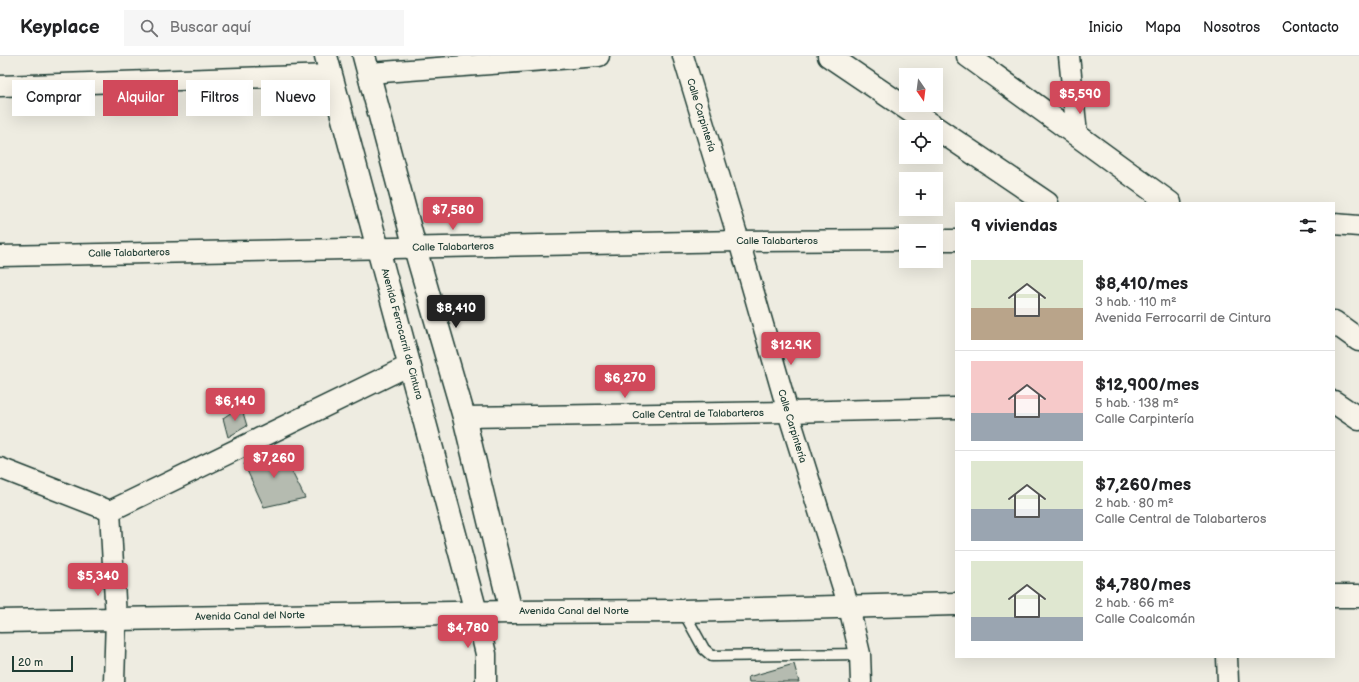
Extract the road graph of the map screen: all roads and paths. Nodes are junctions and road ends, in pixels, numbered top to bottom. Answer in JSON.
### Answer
{"nodes":[{"id":1,"x":599,"y":56,"type":"edge"},
{"id":2,"x":683,"y":56,"type":"edge"},
{"id":3,"x":829,"y":56,"type":"edge"},
{"id":4,"x":968,"y":56,"type":"edge"},
{"id":5,"x":1069,"y":56,"type":"edge"},
{"id":6,"x":367,"y":64,"type":"edge"},
{"id":7,"x":328,"y":65,"type":"edge"},
{"id":8,"x":0,"y":86,"type":"edge"},
{"id":9,"x":923,"y":120,"type":"edge"},
{"id":10,"x":943,"y":133,"type":"edge"},
{"id":11,"x":1077,"y":134,"type":"junction"},
{"id":12,"x":1046,"y":202,"type":"edge"},
{"id":13,"x":1169,"y":202,"type":"edge"},
{"id":14,"x":1335,"y":224,"type":"edge"},
{"id":15,"x":1359,"y":226,"type":"edge"},
{"id":16,"x":899,"y":240,"type":"edge"},
{"id":17,"x":943,"y":240,"type":"edge"},
{"id":18,"x":955,"y":240,"type":"edge"},
{"id":19,"x":739,"y":241,"type":"junction"},
{"id":20,"x":379,"y":248,"type":"junction"},
{"id":21,"x":415,"y":248,"type":"junction"},
{"id":22,"x":0,"y":256,"type":"edge"},
{"id":23,"x":1335,"y":323,"type":"edge"},
{"id":24,"x":1359,"y":340,"type":"edge"},
{"id":25,"x":410,"y":365,"type":"junction"},
{"id":26,"x":1335,"y":403,"type":"edge"},
{"id":27,"x":955,"y":408,"type":"edge"},
{"id":28,"x":788,"y":412,"type":"junction"},
{"id":29,"x":464,"y":417,"type":"junction"},
{"id":30,"x":1359,"y":419,"type":"edge"},
{"id":31,"x":0,"y":468,"type":"edge"},
{"id":32,"x":110,"y":511,"type":"junction"},
{"id":33,"x":1335,"y":596,"type":"edge"},
{"id":34,"x":1359,"y":596,"type":"edge"},
{"id":35,"x":955,"y":604,"type":"edge"},
{"id":36,"x":849,"y":607,"type":"junction"},
{"id":37,"x":683,"y":611,"type":"junction"},
{"id":38,"x":476,"y":612,"type":"junction"},
{"id":39,"x":511,"y":612,"type":"junction"},
{"id":40,"x":116,"y":618,"type":"junction"},
{"id":41,"x":0,"y":620,"type":"edge"},
{"id":42,"x":860,"y":654,"type":"junction"},
{"id":43,"x":1227,"y":658,"type":"edge"},
{"id":44,"x":114,"y":682,"type":"edge"},
{"id":45,"x":486,"y":682,"type":"edge"},
{"id":46,"x":861,"y":682,"type":"edge"},
{"id":47,"x":1228,"y":682,"type":"edge"}],
"edges":[{"from":1,"to":6,"type":"street"},
{"from":2,"to":19,"type":"street","name":"Calle Carpintería"},
{"from":3,"to":9,"type":"main road"},
{"from":4,"to":11,"type":"main road"},
{"from":5,"to":11,"type":"street"},
{"from":6,"to":21,"type":"main road"},
{"from":7,"to":8,"type":"street"},
{"from":7,"to":20,"type":"main road","name":"Avenida Ferrocarril de Cintura"},
{"from":10,"to":12,"type":"main road"},
{"from":11,"to":13,"type":"main road"},
{"from":14,"to":15,"type":"street"},
{"from":16,"to":19,"type":"street","name":"Calle Talabarteros"},
{"from":17,"to":18,"type":"street"},
{"from":19,"to":21,"type":"street","name":"Calle Talabarteros"},
{"from":19,"to":28,"type":"street","name":"Calle Carpintería"},
{"from":20,"to":21,"type":"street","name":"Calle Talabarteros"},
{"from":20,"to":22,"type":"street","name":"Calle Talabarteros"},
{"from":20,"to":25,"type":"main road","name":"Avenida Ferrocarril de Cintura"},
{"from":21,"to":29,"type":"main road"},
{"from":23,"to":24,"type":"main road"},
{"from":25,"to":32,"type":"street"},
{"from":25,"to":38,"type":"main road","name":"Avenida Ferrocarril de Cintura"},
{"from":26,"to":30,"type":"main road"},
{"from":27,"to":28,"type":"street","name":"Calle Central de Talabarteros"},
{"from":28,"to":29,"type":"street","name":"Calle Central de Talabarteros"},
{"from":28,"to":36,"type":"street","name":"Calle Carpintería"},
{"from":29,"to":39,"type":"main road"},
{"from":31,"to":32,"type":"street"},
{"from":32,"to":40,"type":"street"},
{"from":33,"to":34,"type":"main road"},
{"from":35,"to":36,"type":"main road","name":"Avenida Canal del Norte"},
{"from":36,"to":37,"type":"main road","name":"Avenida Canal del Norte"},
{"from":36,"to":42,"type":"street","name":"Calle Carpintería"},
{"from":37,"to":39,"type":"main road","name":"Avenida Canal del Norte"},
{"from":37,"to":42,"type":"lane"},
{"from":38,"to":39,"type":"main road","name":"Avenida Canal del Norte"},
{"from":38,"to":40,"type":"main road","name":"Avenida Canal del Norte"},
{"from":38,"to":45,"type":"street"},
{"from":40,"to":41,"type":"main road","name":"Avenida Canal del Norte"},
{"from":40,"to":44,"type":"street"},
{"from":42,"to":46,"type":"street","name":"Calle Carpintería"},
{"from":43,"to":47,"type":"street"}]}
